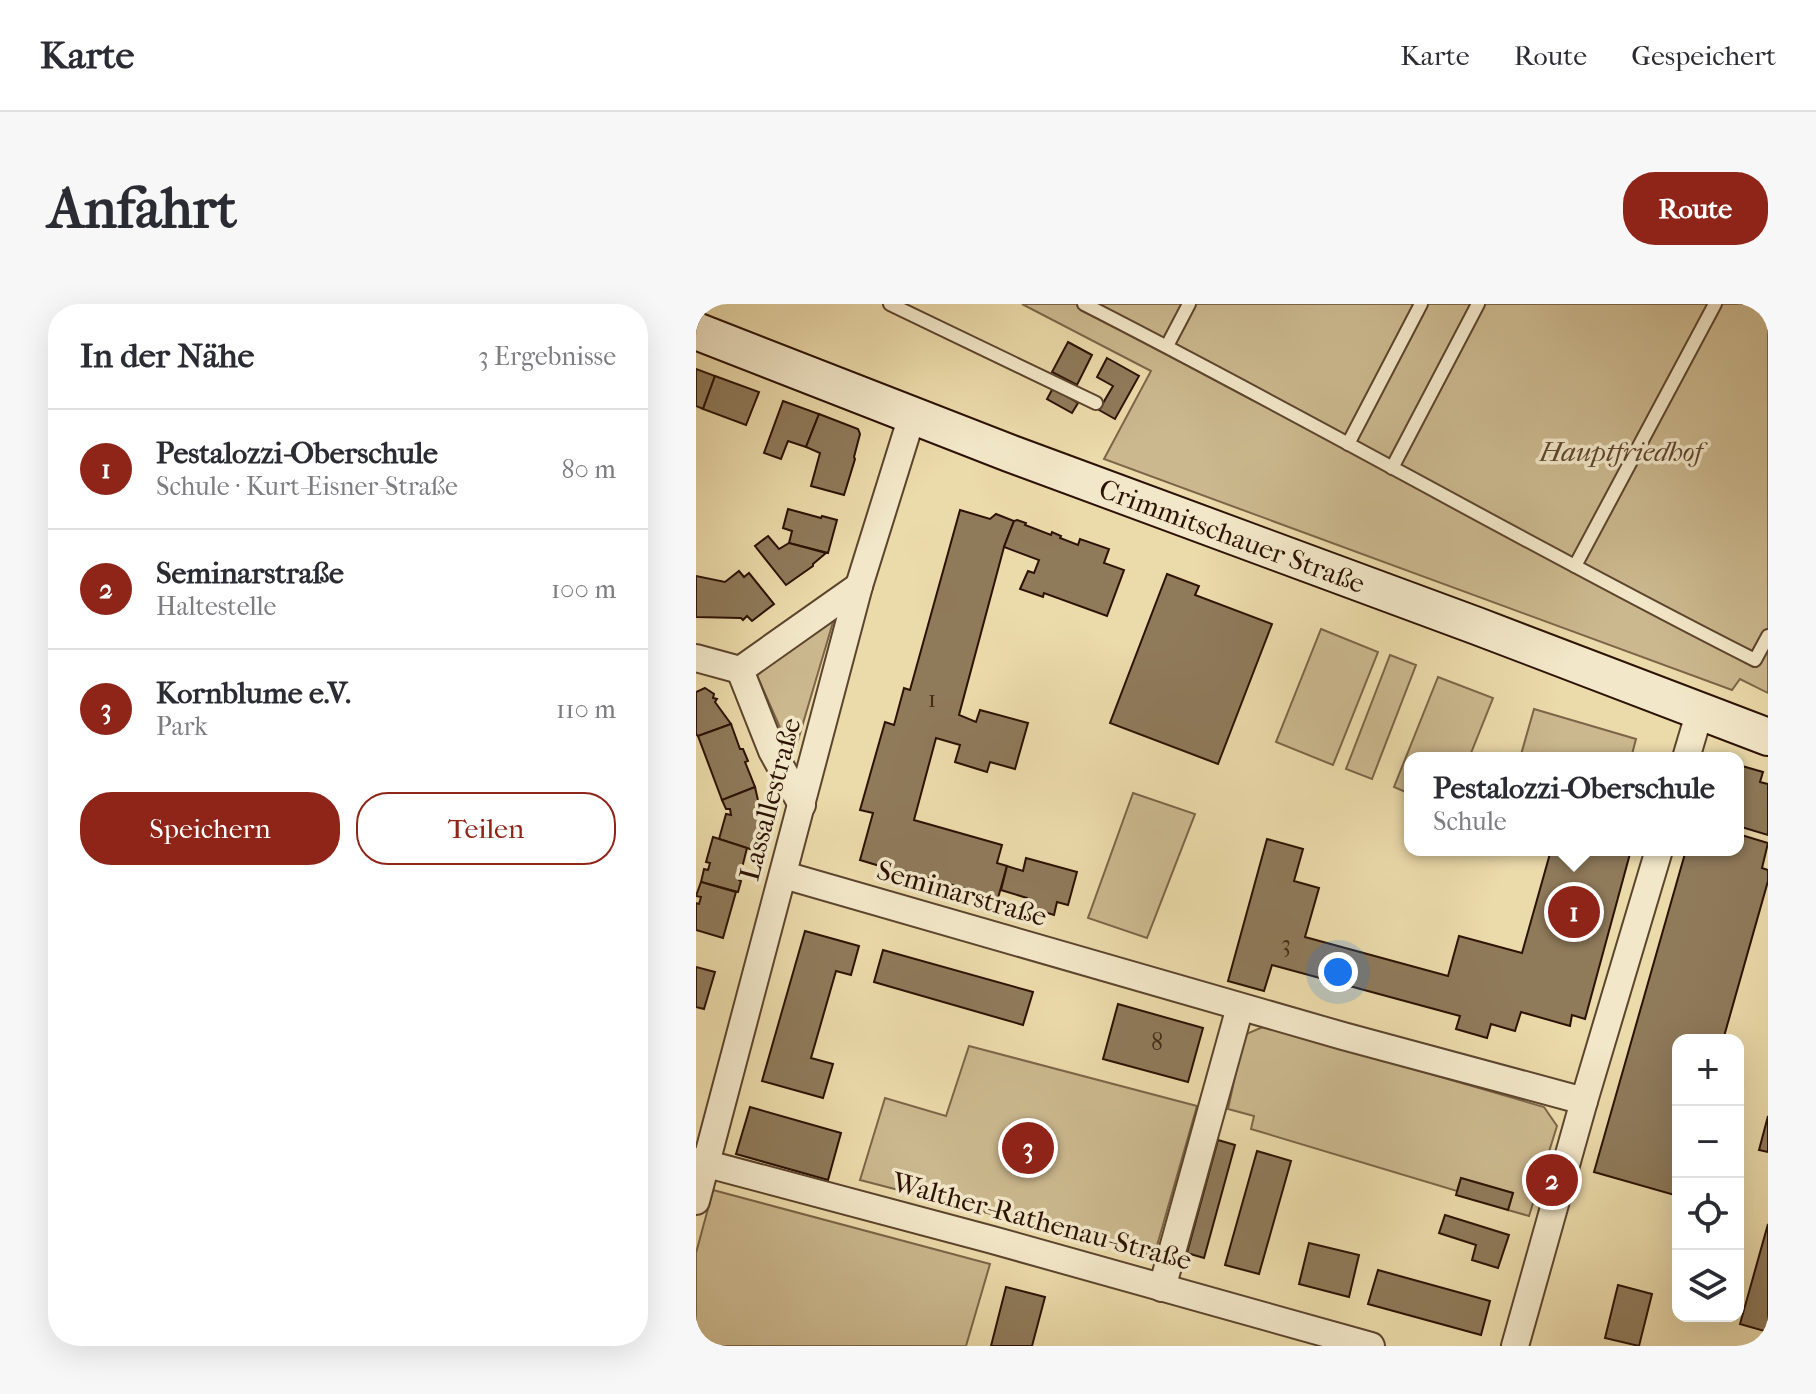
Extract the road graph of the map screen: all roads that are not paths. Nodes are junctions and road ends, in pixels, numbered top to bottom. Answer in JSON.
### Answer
{"nodes":[{"id":1,"x":890,"y":304,"type":"edge"},
{"id":2,"x":1084,"y":304,"type":"edge"},
{"id":3,"x":1189,"y":304,"type":"edge"},
{"id":4,"x":1421,"y":304,"type":"edge"},
{"id":5,"x":1478,"y":304,"type":"edge"},
{"id":6,"x":1715,"y":304,"type":"edge"},
{"id":7,"x":696,"y":331,"type":"edge"},
{"id":8,"x":1167,"y":346,"type":"junction"},
{"id":9,"x":1096,"y":403,"type":"dead end"},
{"id":10,"x":912,"y":416,"type":"junction"},
{"id":11,"x":1348,"y":444,"type":"junction"},
{"id":12,"x":1392,"y":468,"type":"junction"},
{"id":13,"x":1575,"y":566,"type":"junction"},
{"id":14,"x":859,"y":586,"type":"junction"},
{"id":15,"x":1768,"y":636,"type":"edge"},
{"id":16,"x":696,"y":658,"type":"edge"},
{"id":17,"x":740,"y":670,"type":"junction"},
{"id":18,"x":1700,"y":711,"type":"junction"},
{"id":19,"x":1768,"y":737,"type":"edge"},
{"id":20,"x":1688,"y":752,"type":"edge"},
{"id":21,"x":802,"y":805,"type":"junction"},
{"id":22,"x":1657,"y":856,"type":"edge"},
{"id":23,"x":784,"y":875,"type":"junction"},
{"id":24,"x":1240,"y":1007,"type":"junction"},
{"id":25,"x":1584,"y":1101,"type":"junction"},
{"id":26,"x":701,"y":1162,"type":"edge"},
{"id":27,"x":696,"y":1201,"type":"edge"},
{"id":28,"x":1162,"y":1288,"type":"junction"},
{"id":29,"x":1371,"y":1346,"type":"edge"},
{"id":30,"x":1515,"y":1346,"type":"edge"}],
"edges":[{"from":1,"to":9,"type":"lane"},
{"from":2,"to":8,"type":"lane"},
{"from":3,"to":8,"type":"lane"},
{"from":4,"to":11,"type":"lane"},
{"from":5,"to":12,"type":"lane"},
{"from":6,"to":13,"type":"lane"},
{"from":7,"to":10,"type":"main road","name":"Crimmitschauer Straße"},
{"from":8,"to":11,"type":"lane"},
{"from":10,"to":14,"type":"street","name":"Lassallestraße"},
{"from":10,"to":18,"type":"main road","name":"Crimmitschauer Straße"},
{"from":11,"to":12,"type":"lane"},
{"from":12,"to":13,"type":"lane"},
{"from":13,"to":15,"type":"lane"},
{"from":14,"to":17,"type":"street"},
{"from":14,"to":21,"type":"street","name":"Lassallestraße"},
{"from":16,"to":17,"type":"street"},
{"from":17,"to":21,"type":"street"},
{"from":18,"to":19,"type":"main road","name":"Crimmitschauer Straße"},
{"from":18,"to":20,"type":"street"},
{"from":21,"to":23,"type":"street","name":"Lassallestraße"},
{"from":22,"to":25,"type":"street"},
{"from":23,"to":24,"type":"street","name":"Seminarstraße"},
{"from":23,"to":26,"type":"street","name":"Lassallestraße"},
{"from":24,"to":25,"type":"street","name":"Seminarstraße"},
{"from":24,"to":28,"type":"street"},
{"from":25,"to":30,"type":"street"},
{"from":26,"to":27,"type":"street","name":"Lassallestraße"},
{"from":26,"to":28,"type":"street","name":"Walther-Rathenau-Straße"},
{"from":28,"to":29,"type":"street","name":"Walther-Rathenau-Straße"}]}
